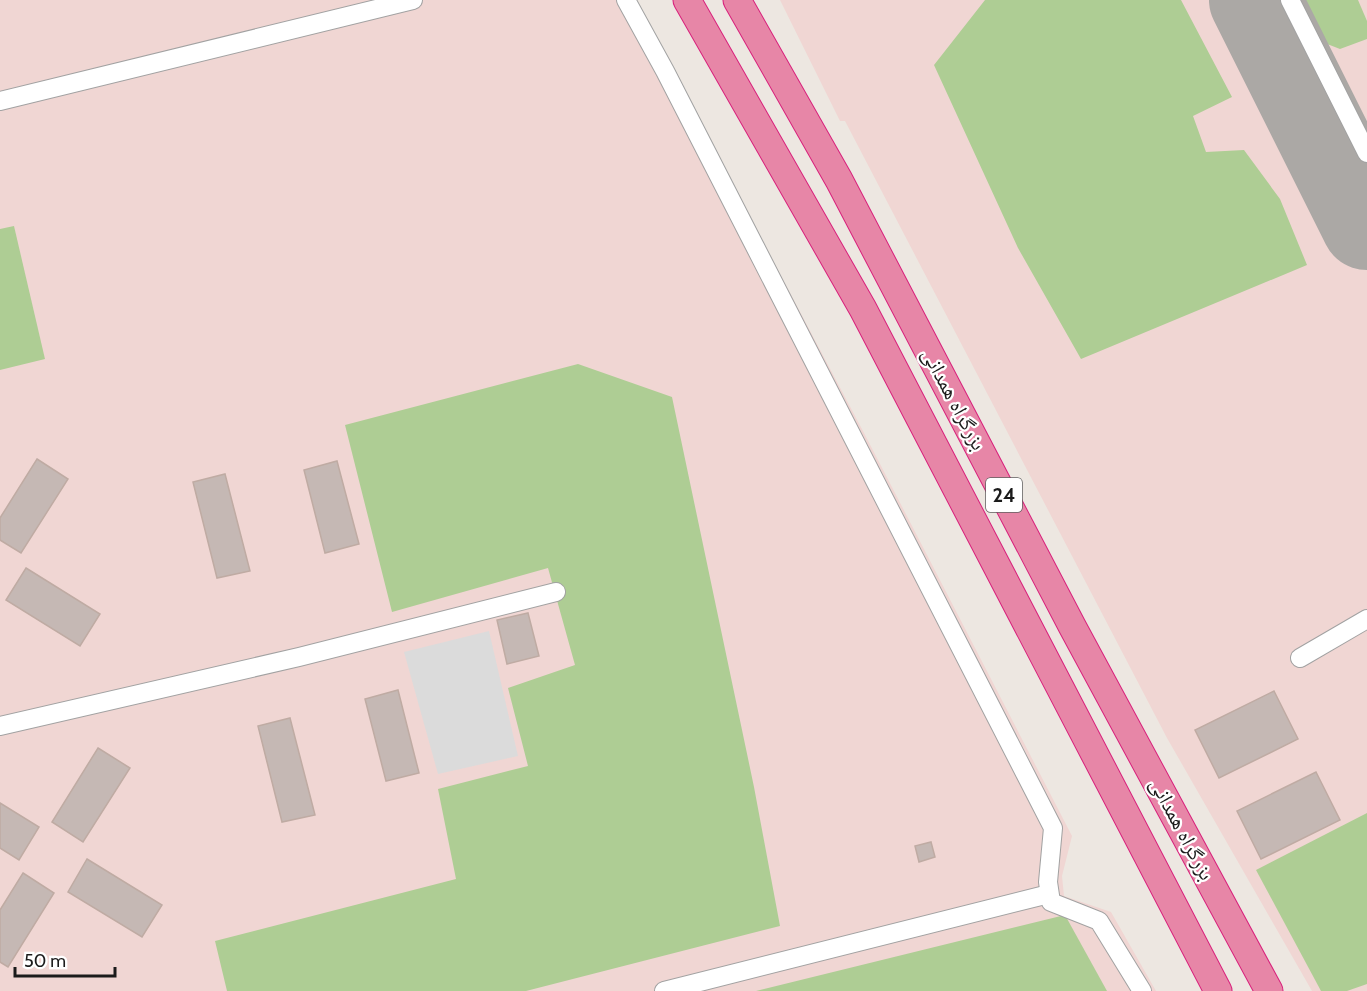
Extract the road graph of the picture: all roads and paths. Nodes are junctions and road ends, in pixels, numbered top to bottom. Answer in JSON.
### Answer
{"nodes":[{"id":1,"x":413,"y":0,"type":"edge"},
{"id":2,"x":626,"y":0,"type":"edge"},
{"id":3,"x":687,"y":0,"type":"edge"},
{"id":4,"x":737,"y":0,"type":"edge"},
{"id":5,"x":1290,"y":0,"type":"edge"},
{"id":6,"x":0,"y":101,"type":"edge"},
{"id":7,"x":1367,"y":153,"type":"edge"},
{"id":8,"x":556,"y":592,"type":"dead end"},
{"id":9,"x":1367,"y":619,"type":"edge"},
{"id":10,"x":1300,"y":658,"type":"dead end"},
{"id":11,"x":0,"y":726,"type":"edge"},
{"id":12,"x":1046,"y":895,"type":"dead end"},
{"id":13,"x":664,"y":991,"type":"edge"},
{"id":14,"x":1142,"y":991,"type":"edge"},
{"id":15,"x":1218,"y":991,"type":"edge"},
{"id":16,"x":1269,"y":991,"type":"edge"}],
"edges":[{"from":1,"to":6,"type":"lane"},
{"from":2,"to":14,"type":"lane"},
{"from":3,"to":15,"type":"highway","name":"بزرگراه همدانی","number":"24"},
{"from":4,"to":16,"type":"highway","name":"بزرگراه همدانی","number":"24"},
{"from":5,"to":7,"type":"lane"},
{"from":8,"to":11,"type":"lane"},
{"from":9,"to":10,"type":"lane"},
{"from":12,"to":13,"type":"lane"}]}
